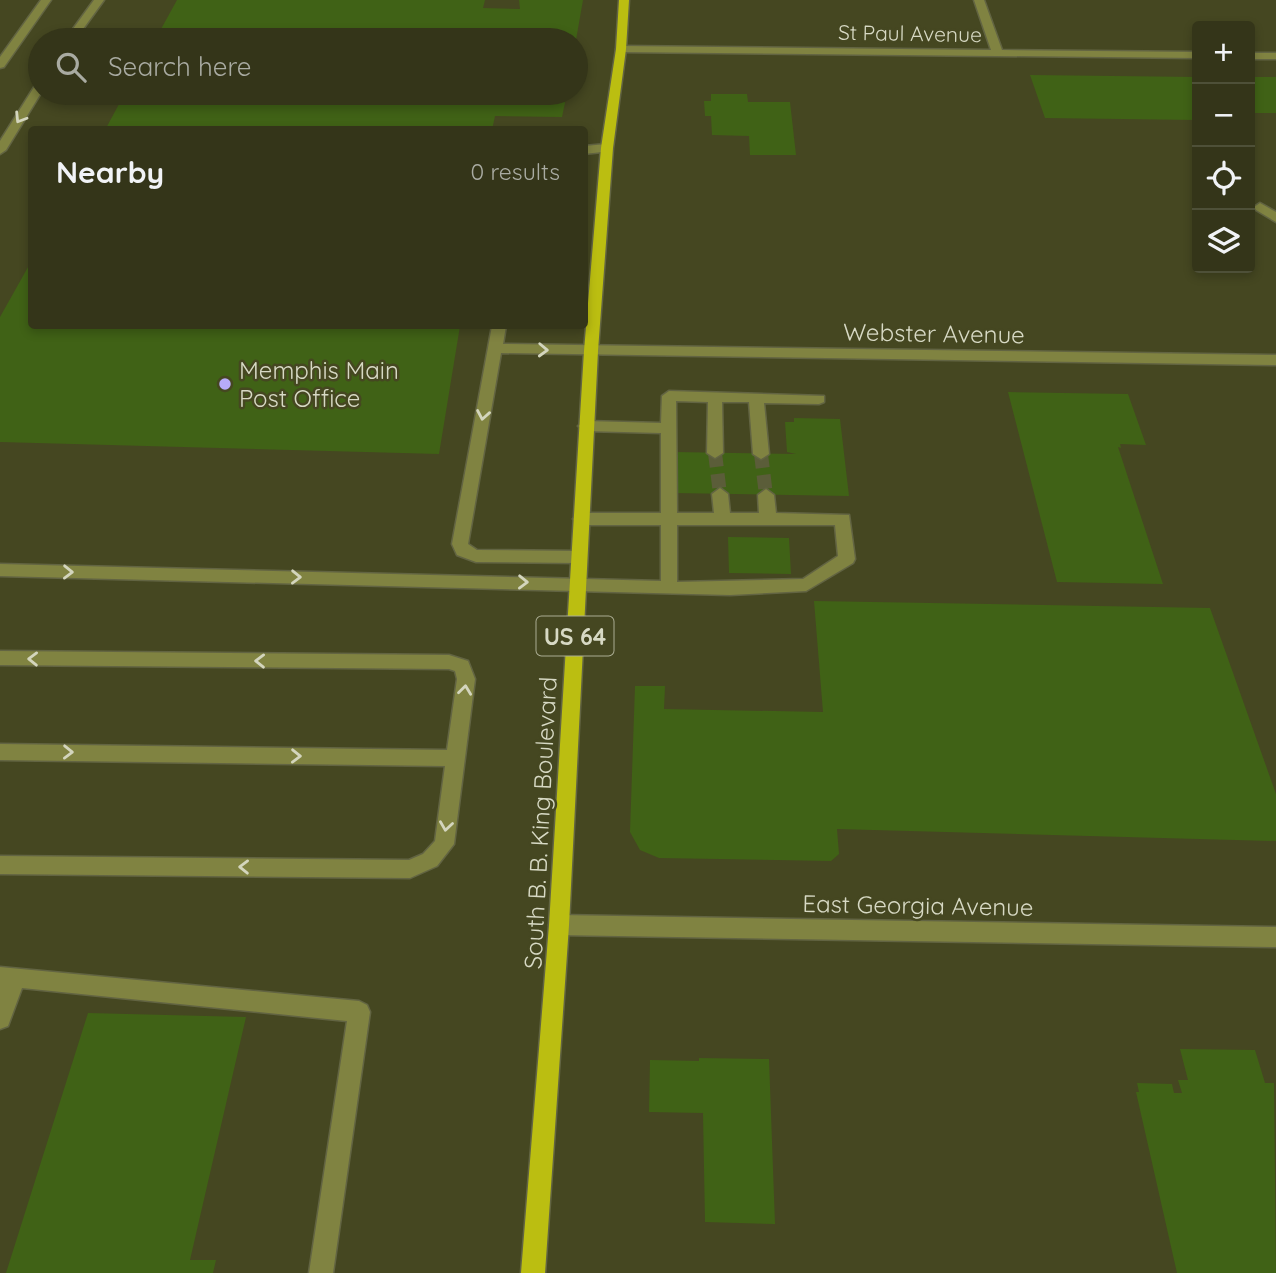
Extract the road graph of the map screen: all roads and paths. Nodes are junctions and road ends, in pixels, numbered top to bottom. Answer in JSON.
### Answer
{"nodes":[{"id":1,"x":46,"y":0,"type":"edge"},
{"id":2,"x":99,"y":0,"type":"edge"},
{"id":3,"x":624,"y":0,"type":"edge"},
{"id":4,"x":979,"y":0,"type":"edge"},
{"id":5,"x":79,"y":28,"type":"edge"},
{"id":6,"x":0,"y":42,"type":"edge"},
{"id":7,"x":15,"y":43,"type":"junction"},
{"id":8,"x":621,"y":49,"type":"junction"},
{"id":9,"x":998,"y":53,"type":"junction"},
{"id":10,"x":1192,"y":55,"type":"edge"},
{"id":11,"x":1255,"y":56,"type":"edge"},
{"id":12,"x":1276,"y":56,"type":"edge"},
{"id":13,"x":0,"y":65,"type":"edge"},
{"id":14,"x":28,"y":105,"type":"edge"},
{"id":15,"x":607,"y":148,"type":"junction"},
{"id":16,"x":0,"y":150,"type":"edge"},
{"id":17,"x":588,"y":150,"type":"edge"},
{"id":18,"x":1260,"y":206,"type":"dead end"},
{"id":19,"x":1276,"y":218,"type":"edge"},
{"id":20,"x":498,"y":329,"type":"edge"},
{"id":21,"x":495,"y":348,"type":"junction"},
{"id":22,"x":591,"y":351,"type":"junction"},
{"id":23,"x":1276,"y":360,"type":"edge"},
{"id":24,"x":715,"y":398,"type":"junction"},
{"id":25,"x":756,"y":398,"type":"junction"},
{"id":26,"x":818,"y":399,"type":"dead end"},
{"id":27,"x":586,"y":426,"type":"junction"},
{"id":28,"x":668,"y":428,"type":"junction"},
{"id":29,"x":715,"y":453,"type":"tunnel mouth"},
{"id":30,"x":761,"y":454,"type":"tunnel mouth"},
{"id":31,"x":720,"y":494,"type":"tunnel mouth"},
{"id":32,"x":766,"y":495,"type":"tunnel mouth"},
{"id":33,"x":668,"y":518,"type":"junction"},
{"id":34,"x":722,"y":518,"type":"junction"},
{"id":35,"x":581,"y":519,"type":"junction"},
{"id":36,"x":768,"y":519,"type":"junction"},
{"id":37,"x":579,"y":557,"type":"junction"},
{"id":38,"x":0,"y":570,"type":"edge"},
{"id":39,"x":578,"y":584,"type":"junction"},
{"id":40,"x":669,"y":587,"type":"junction"},
{"id":41,"x":0,"y":658,"type":"edge"},
{"id":42,"x":0,"y":751,"type":"edge"},
{"id":43,"x":456,"y":758,"type":"junction"},
{"id":44,"x":0,"y":865,"type":"edge"},
{"id":45,"x":559,"y":925,"type":"junction"},
{"id":46,"x":1276,"y":937,"type":"edge"},
{"id":47,"x":8,"y":977,"type":"edge"},
{"id":48,"x":0,"y":1018,"type":"edge"},
{"id":49,"x":321,"y":1273,"type":"edge"},
{"id":50,"x":533,"y":1273,"type":"edge"}],
"edges":[{"from":1,"to":7,"type":"street"},
{"from":2,"to":5,"type":"street"},
{"from":3,"to":8,"type":"main road","name":"South B. B. King Boulevard","number":"US 64"},
{"from":4,"to":9,"type":"street"},
{"from":6,"to":7,"type":"street"},
{"from":7,"to":13,"type":"street"},
{"from":8,"to":9,"type":"street","name":"St Paul Avenue"},
{"from":8,"to":15,"type":"main road","name":"South B. B. King Boulevard","number":"US 64"},
{"from":9,"to":10,"type":"street","name":"St Paul Avenue"},
{"from":11,"to":12,"type":"street"},
{"from":14,"to":16,"type":"street","one_way":true},
{"from":15,"to":17,"type":"street"},
{"from":15,"to":22,"type":"main road","name":"South B. B. King Boulevard","number":"US 64"},
{"from":18,"to":19,"type":"street"},
{"from":20,"to":21,"type":"street"},
{"from":21,"to":22,"type":"street","name":"Webster Avenue","one_way":true},
{"from":21,"to":37,"type":"street","one_way":true},
{"from":22,"to":23,"type":"street","name":"Webster Avenue"},
{"from":22,"to":27,"type":"main road","name":"South B. B. King Boulevard","number":"US 64"},
{"from":24,"to":25,"type":"street"},
{"from":24,"to":28,"type":"street"},
{"from":24,"to":29,"type":"street"},
{"from":25,"to":26,"type":"street"},
{"from":25,"to":30,"type":"street"},
{"from":27,"to":28,"type":"street"},
{"from":27,"to":35,"type":"main road","name":"South B. B. King Boulevard","number":"US 64"},
{"from":28,"to":33,"type":"street"},
{"from":31,"to":34,"type":"street"},
{"from":32,"to":36,"type":"street"},
{"from":33,"to":34,"type":"street"},
{"from":33,"to":35,"type":"street"},
{"from":33,"to":40,"type":"street"},
{"from":34,"to":36,"type":"street"},
{"from":35,"to":37,"type":"main road","name":"South B. B. King Boulevard","number":"US 64"},
{"from":36,"to":40,"type":"street"},
{"from":37,"to":39,"type":"main road","name":"South B. B. King Boulevard","number":"US 64"},
{"from":38,"to":39,"type":"street","one_way":true},
{"from":39,"to":40,"type":"street"},
{"from":39,"to":45,"type":"main road","name":"South B. B. King Boulevard","number":"US 64"},
{"from":43,"to":41,"type":"street","one_way":true},
{"from":42,"to":43,"type":"street","one_way":true},
{"from":43,"to":44,"type":"street","one_way":true},
{"from":45,"to":46,"type":"street","name":"East Georgia Avenue"},
{"from":45,"to":50,"type":"main road","name":"South B. B. King Boulevard","number":"US 64"},
{"from":47,"to":48,"type":"street"},
{"from":47,"to":49,"type":"street"}]}
